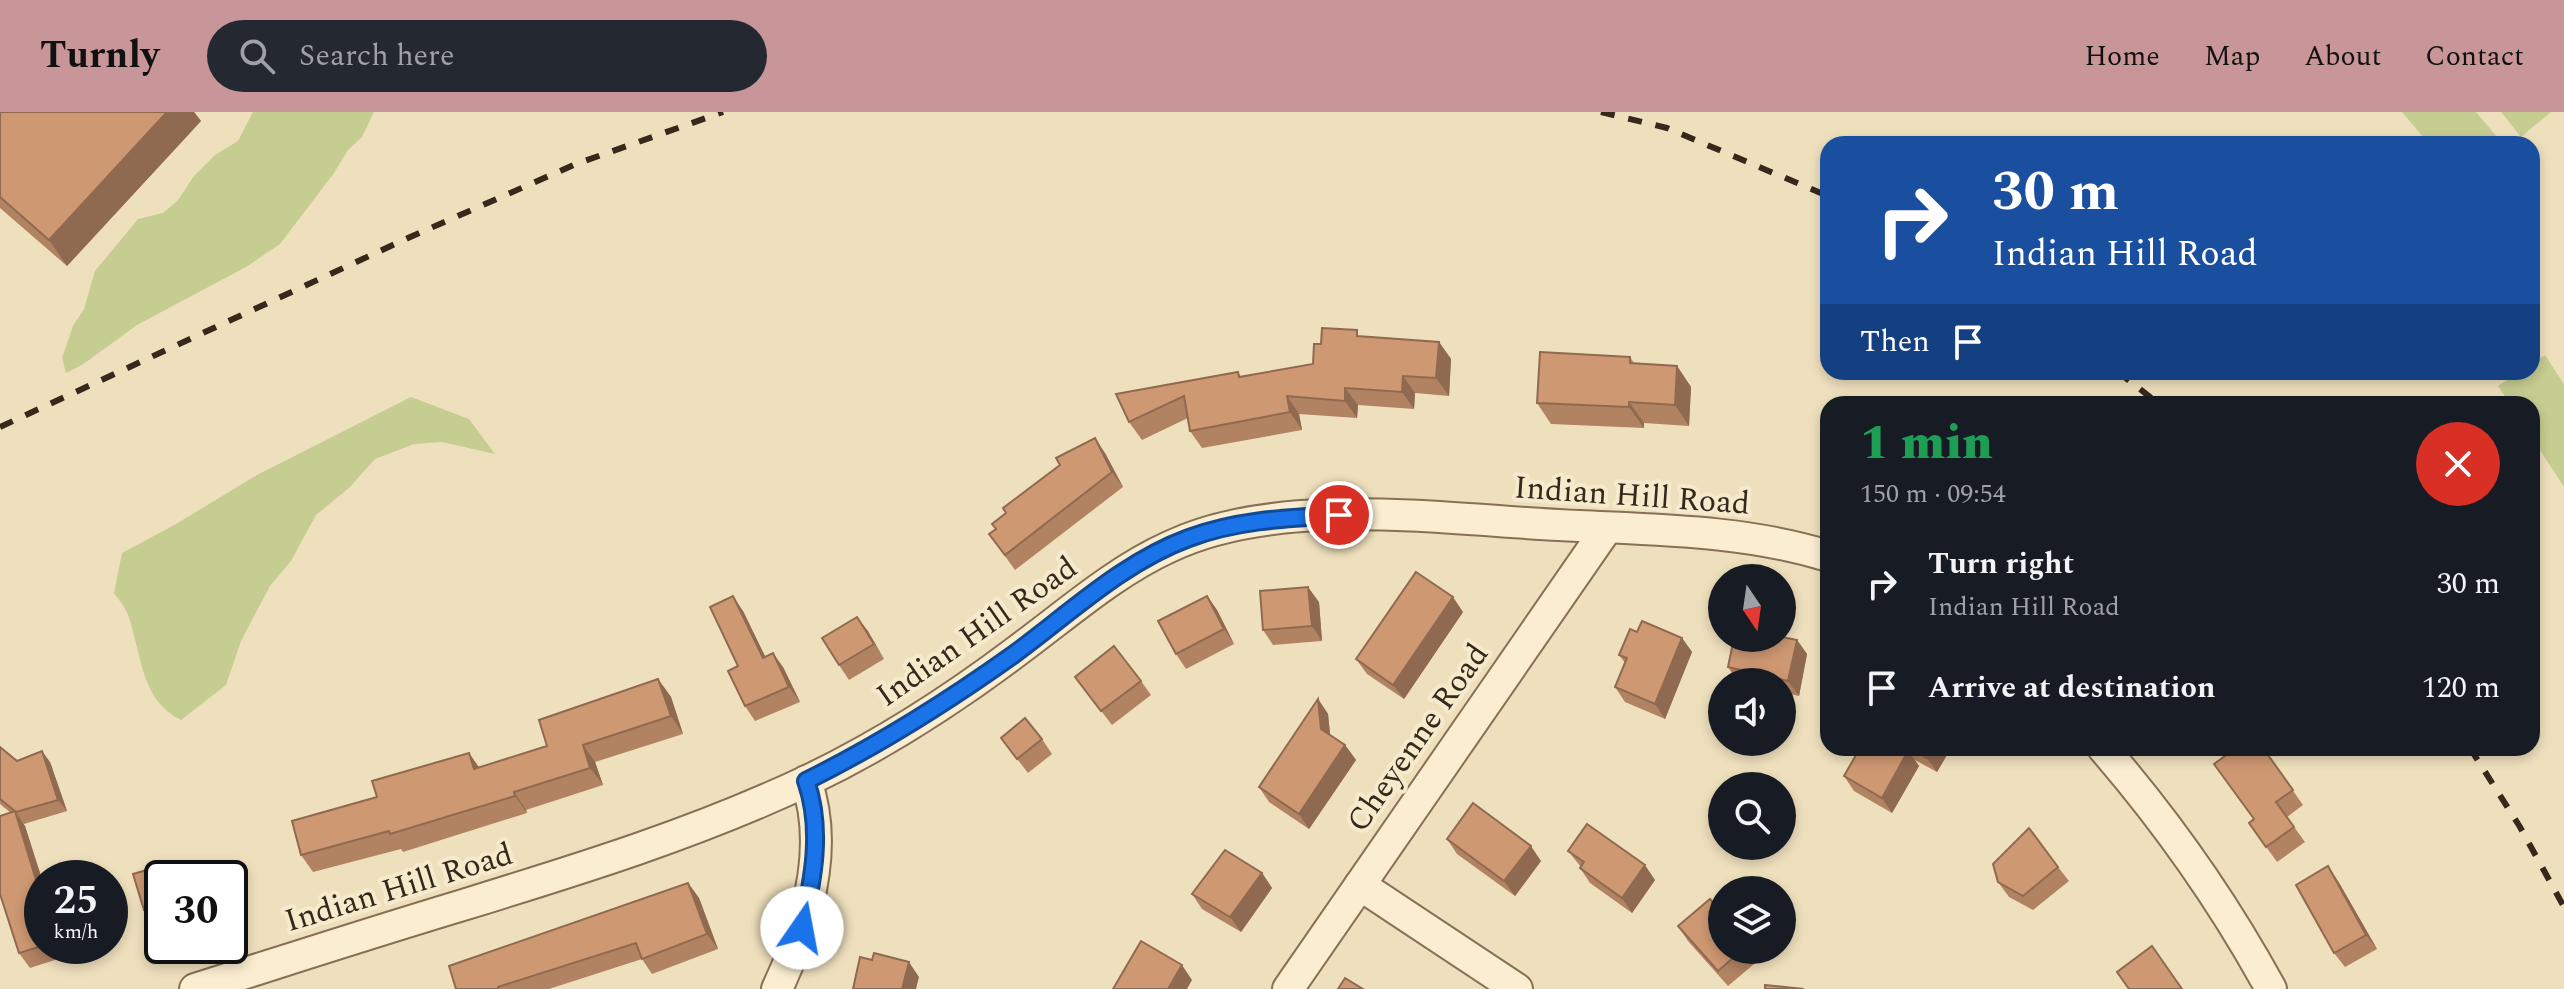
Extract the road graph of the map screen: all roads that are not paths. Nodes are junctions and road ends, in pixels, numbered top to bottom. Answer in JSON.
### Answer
{"nodes":[{"id":1,"x":1607,"y":528,"type":"junction"},
{"id":2,"x":1820,"y":554,"type":"edge"},
{"id":3,"x":2109,"y":756,"type":"edge"},
{"id":4,"x":806,"y":781,"type":"junction"},
{"id":5,"x":1360,"y":885,"type":"junction"},
{"id":6,"x":195,"y":989,"type":"edge"},
{"id":7,"x":777,"y":989,"type":"edge"},
{"id":8,"x":1288,"y":989,"type":"edge"},
{"id":9,"x":1517,"y":989,"type":"edge"},
{"id":10,"x":2271,"y":989,"type":"edge"}],
"edges":[{"from":1,"to":2,"type":"street","name":"Indian Hill Road"},
{"from":1,"to":4,"type":"street","name":"Indian Hill Road"},
{"from":1,"to":5,"type":"street","name":"Cheyenne Road"},
{"from":3,"to":10,"type":"street"},
{"from":4,"to":6,"type":"street","name":"Indian Hill Road"},
{"from":4,"to":7,"type":"street"},
{"from":5,"to":8,"type":"street","name":"Cheyenne Road"},
{"from":5,"to":9,"type":"street"}]}
